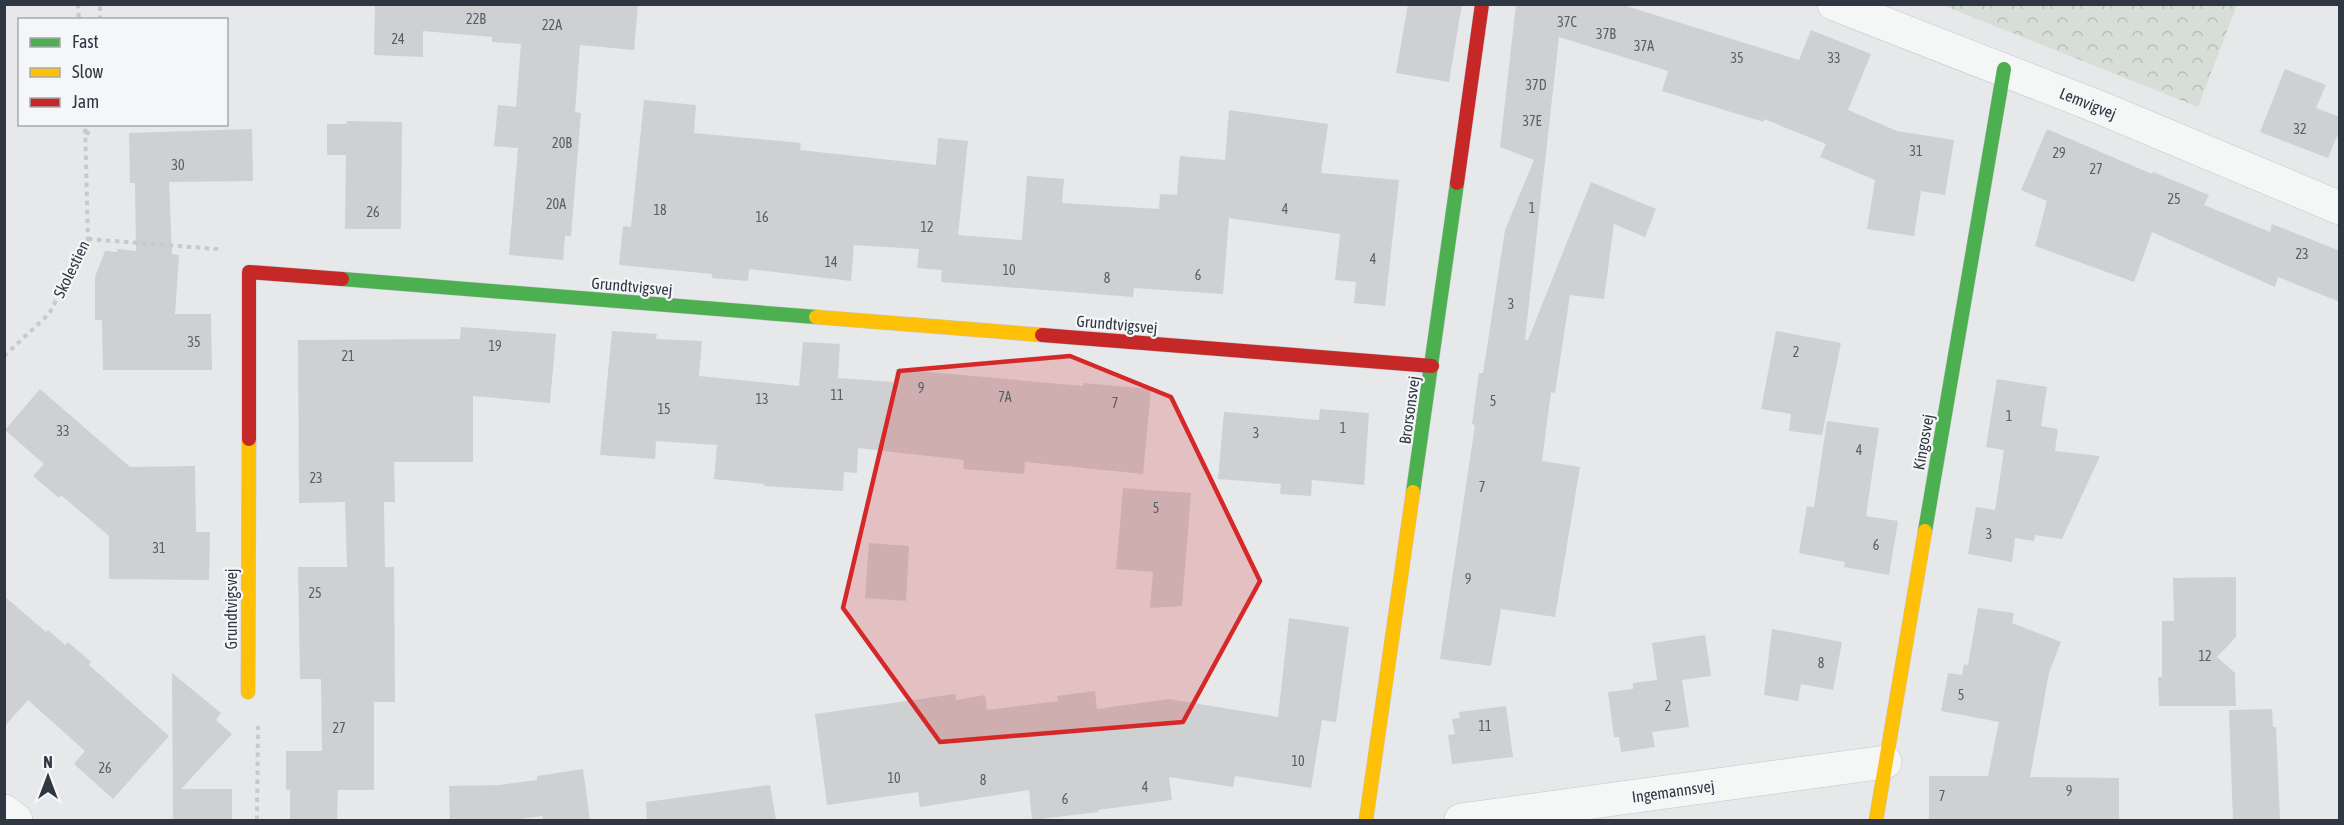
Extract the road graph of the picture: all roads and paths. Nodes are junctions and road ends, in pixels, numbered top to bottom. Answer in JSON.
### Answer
{"nodes":[{"id":1,"x":1482,"y":4,"type":"edge"},
{"id":2,"x":1834,"y":4,"type":"edge"},
{"id":3,"x":2004,"y":69,"type":"junction"},
{"id":4,"x":85,"y":126,"type":"edge"},
{"id":5,"x":90,"y":126,"type":"edge"},
{"id":6,"x":86,"y":138,"type":"junction"},
{"id":7,"x":2340,"y":208,"type":"edge"},
{"id":8,"x":88,"y":239,"type":"junction"},
{"id":9,"x":249,"y":272,"type":"junction"},
{"id":10,"x":4,"y":356,"type":"edge"},
{"id":11,"x":1432,"y":366,"type":"junction"},
{"id":12,"x":248,"y":692,"type":"joint"},
{"id":13,"x":1885,"y":762,"type":"junction"},
{"id":14,"x":4,"y":811,"type":"edge"},
{"id":15,"x":15,"y":820,"type":"edge"},
{"id":16,"x":257,"y":820,"type":"edge"},
{"id":17,"x":1366,"y":820,"type":"edge"},
{"id":18,"x":1461,"y":820,"type":"edge"},
{"id":19,"x":1876,"y":820,"type":"edge"}],
"edges":[{"from":1,"to":11,"type":"street","name":"Brorsonsvej"},
{"from":2,"to":3,"type":"street","name":"Lemvigvej"},
{"from":3,"to":7,"type":"street","name":"Lemvigvej"},
{"from":3,"to":13,"type":"street","name":"Kingosvej"},
{"from":4,"to":6,"type":"path","name":"Skolestien"},
{"from":5,"to":6,"type":"path"},
{"from":6,"to":8,"type":"path","name":"Skolestien"},
{"from":8,"to":9,"type":"path"},
{"from":8,"to":10,"type":"path","name":"Skolestien"},
{"from":9,"to":11,"type":"street","name":"Grundtvigsvej"},
{"from":9,"to":12,"type":"street","name":"Grundtvigsvej"},
{"from":11,"to":17,"type":"street","name":"Brorsonsvej"},
{"from":12,"to":16,"type":"path"},
{"from":13,"to":18,"type":"street","name":"Ingemannsvej"},
{"from":13,"to":19,"type":"street","name":"Kingosvej"},
{"from":14,"to":15,"type":"street"}]}
